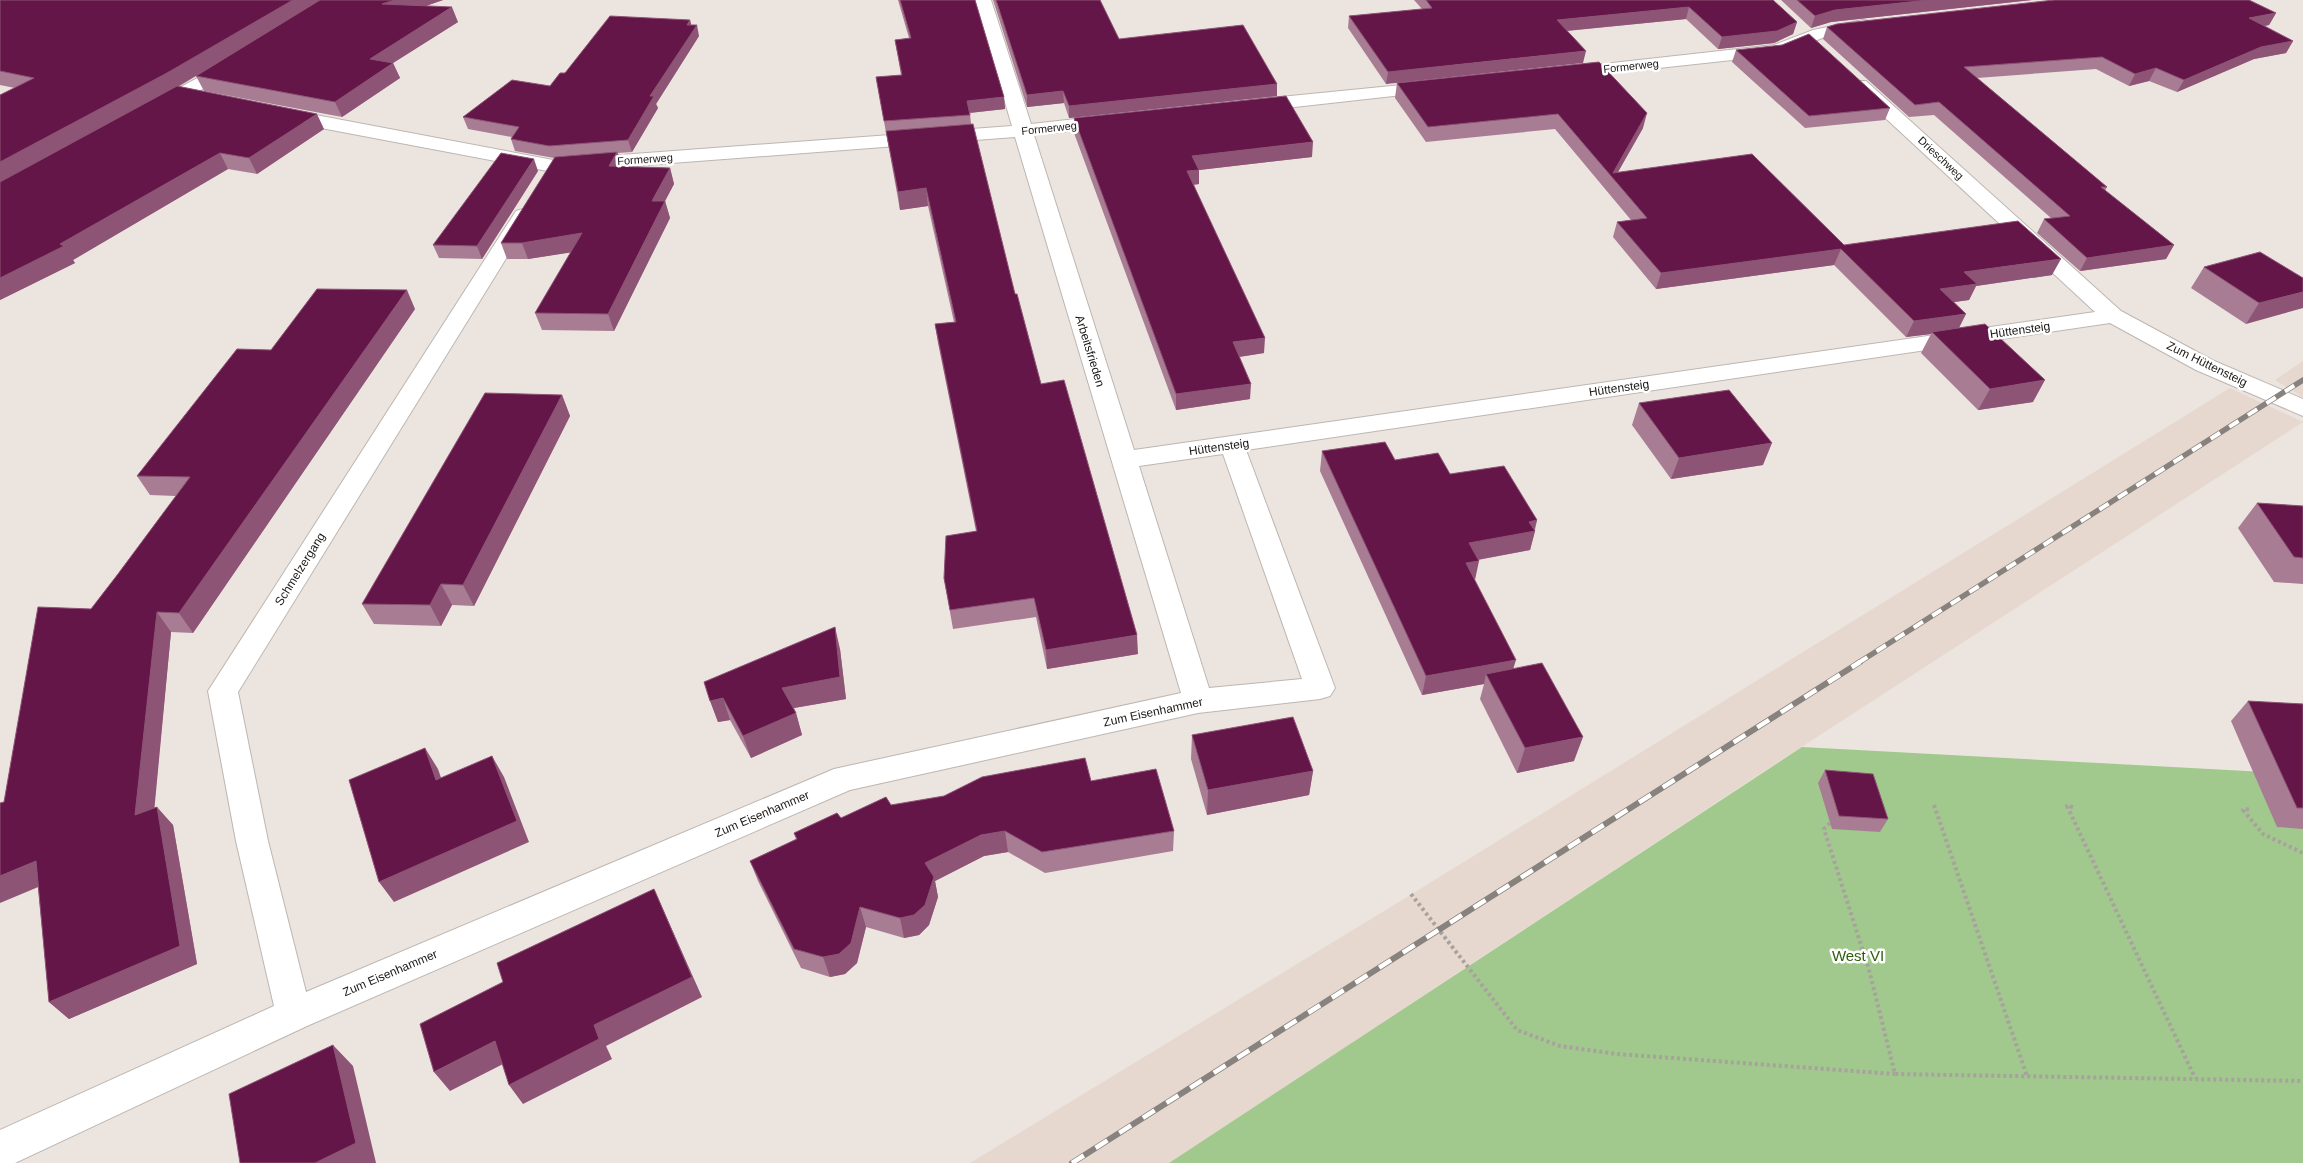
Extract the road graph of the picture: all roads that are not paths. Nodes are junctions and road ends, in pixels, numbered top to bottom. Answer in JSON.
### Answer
{"nodes":[{"id":1,"x":983,"y":0,"type":"edge"},
{"id":2,"x":1880,"y":24,"type":"edge"},
{"id":3,"x":248,"y":54,"type":"edge"},
{"id":4,"x":1843,"y":69,"type":"edge"},
{"id":5,"x":1552,"y":74,"type":"edge"},
{"id":6,"x":1453,"y":85,"type":"edge"},
{"id":7,"x":182,"y":94,"type":"junction"},
{"id":8,"x":210,"y":100,"type":"edge"},
{"id":9,"x":1237,"y":108,"type":"edge"},
{"id":10,"x":265,"y":111,"type":"edge"},
{"id":11,"x":140,"y":118,"type":"edge"},
{"id":12,"x":1129,"y":119,"type":"edge"},
{"id":13,"x":1021,"y":131,"type":"junction"},
{"id":14,"x":553,"y":166,"type":"junction"},
{"id":15,"x":2113,"y":316,"type":"junction"},
{"id":16,"x":2303,"y":408,"type":"edge"},
{"id":17,"x":1232,"y":445,"type":"junction"},
{"id":18,"x":1125,"y":460,"type":"junction"},
{"id":19,"x":1198,"y":702,"type":"junction"},
{"id":20,"x":294,"y":1014,"type":"junction"},
{"id":21,"x":0,"y":1150,"type":"edge"}],
"edges":[{"from":1,"to":13,"type":"street","name":"Arbeitsfrieden"},
{"from":2,"to":5,"type":"street","name":"Formerweg"},
{"from":3,"to":7,"type":"street"},
{"from":4,"to":15,"type":"street","name":"Drieschweg"},
{"from":6,"to":9,"type":"street"},
{"from":7,"to":8,"type":"street"},
{"from":7,"to":11,"type":"street"},
{"from":10,"to":14,"type":"street","name":"Formerweg"},
{"from":12,"to":13,"type":"street","name":"Formerweg"},
{"from":13,"to":14,"type":"street","name":"Formerweg"},
{"from":13,"to":18,"type":"street","name":"Arbeitsfrieden"},
{"from":14,"to":20,"type":"street","name":"Schmelzergang"},
{"from":15,"to":16,"type":"street","name":"Zum Hüttensteig"},
{"from":15,"to":17,"type":"street","name":"Hüttensteig"},
{"from":17,"to":18,"type":"street","name":"Hüttensteig"},
{"from":17,"to":19,"type":"street","name":"Zum Eisenhammer"},
{"from":18,"to":19,"type":"street","name":"Arbeitsfrieden"},
{"from":19,"to":20,"type":"street","name":"Zum Eisenhammer"},
{"from":20,"to":21,"type":"street","name":"Zum Eisenhammer"}]}
